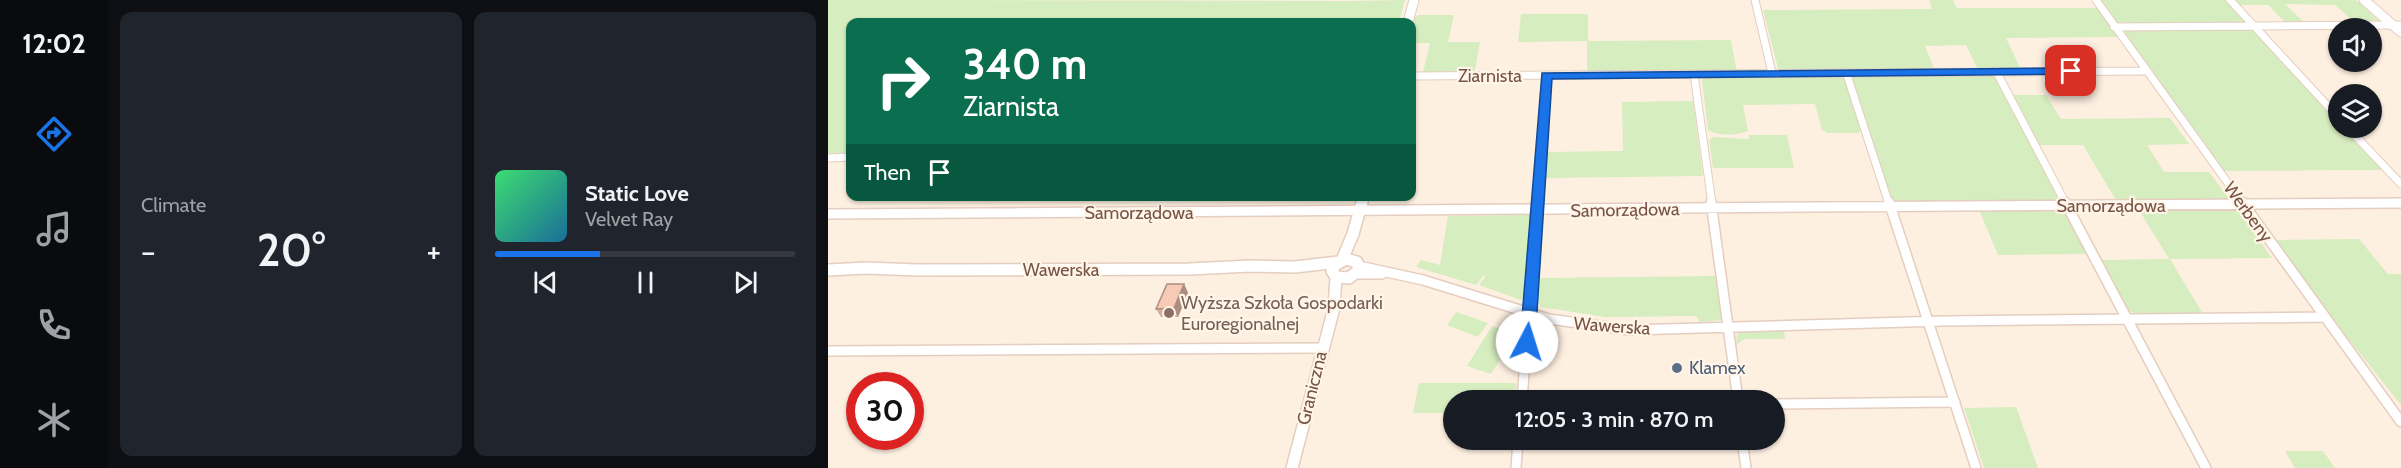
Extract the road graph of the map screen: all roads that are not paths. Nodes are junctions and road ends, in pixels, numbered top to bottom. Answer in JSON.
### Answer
{"nodes":[{"id":1,"x":1414,"y":0,"type":"edge"},
{"id":2,"x":1755,"y":0,"type":"edge"},
{"id":3,"x":2096,"y":0,"type":"edge"},
{"id":4,"x":2230,"y":0,"type":"edge"},
{"id":5,"x":2364,"y":0,"type":"edge"},
{"id":6,"x":1409,"y":18,"type":"edge"},
{"id":7,"x":2397,"y":25,"type":"edge"},
{"id":8,"x":2254,"y":26,"type":"junction"},
{"id":9,"x":2114,"y":27,"type":"junction"},
{"id":10,"x":2401,"y":32,"type":"edge"},
{"id":11,"x":1996,"y":71,"type":"junction"},
{"id":12,"x":2145,"y":71,"type":"junction"},
{"id":13,"x":1846,"y":72,"type":"junction"},
{"id":14,"x":1694,"y":74,"type":"junction"},
{"id":15,"x":1772,"y":74,"type":"junction"},
{"id":16,"x":1546,"y":75,"type":"junction"},
{"id":17,"x":1416,"y":76,"type":"edge"},
{"id":18,"x":2328,"y":106,"type":"edge"},
{"id":19,"x":2357,"y":138,"type":"edge"},
{"id":20,"x":846,"y":157,"type":"edge"},
{"id":21,"x":828,"y":158,"type":"edge"},
{"id":22,"x":2401,"y":184,"type":"edge"},
{"id":23,"x":1363,"y":201,"type":"edge"},
{"id":24,"x":2401,"y":203,"type":"edge"},
{"id":25,"x":2242,"y":205,"type":"junction"},
{"id":26,"x":2067,"y":206,"type":"junction"},
{"id":27,"x":1891,"y":207,"type":"junction"},
{"id":28,"x":1713,"y":209,"type":"junction"},
{"id":29,"x":1538,"y":211,"type":"junction"},
{"id":30,"x":1360,"y":212,"type":"junction"},
{"id":31,"x":828,"y":214,"type":"edge"},
{"id":32,"x":1295,"y":267,"type":"junction"},
{"id":33,"x":1349,"y":267,"type":"junction"},
{"id":34,"x":828,"y":270,"type":"edge"},
{"id":35,"x":1335,"y":276,"type":"junction"},
{"id":36,"x":1334,"y":308,"type":"junction"},
{"id":37,"x":1530,"y":314,"type":"junction"},
{"id":38,"x":2325,"y":317,"type":"junction"},
{"id":39,"x":2127,"y":320,"type":"junction"},
{"id":40,"x":1929,"y":322,"type":"junction"},
{"id":41,"x":1729,"y":325,"type":"junction"},
{"id":42,"x":1323,"y":348,"type":"junction"},
{"id":43,"x":828,"y":351,"type":"edge"},
{"id":44,"x":1523,"y":390,"type":"edge"},
{"id":45,"x":1737,"y":390,"type":"edge"},
{"id":46,"x":1955,"y":402,"type":"junction"},
{"id":47,"x":1785,"y":404,"type":"edge"},
{"id":48,"x":2401,"y":422,"type":"edge"},
{"id":49,"x":1517,"y":450,"type":"edge"},
{"id":50,"x":1744,"y":450,"type":"edge"},
{"id":51,"x":1292,"y":468,"type":"edge"},
{"id":52,"x":1516,"y":468,"type":"edge"},
{"id":53,"x":1746,"y":468,"type":"edge"},
{"id":54,"x":1976,"y":468,"type":"edge"},
{"id":55,"x":2206,"y":468,"type":"edge"}],
"edges":[{"from":1,"to":6,"type":"street"},
{"from":2,"to":15,"type":"street"},
{"from":3,"to":9,"type":"street","name":"Werbeny"},
{"from":4,"to":8,"type":"street"},
{"from":5,"to":7,"type":"street"},
{"from":7,"to":8,"type":"street"},
{"from":7,"to":10,"type":"street"},
{"from":8,"to":9,"type":"street"},
{"from":8,"to":18,"type":"street"},
{"from":9,"to":12,"type":"street","name":"Werbeny"},
{"from":11,"to":12,"type":"street","name":"Ziarnista"},
{"from":11,"to":13,"type":"street","name":"Ziarnista"},
{"from":11,"to":26,"type":"street"},
{"from":12,"to":25,"type":"street","name":"Werbeny"},
{"from":13,"to":15,"type":"street","name":"Ziarnista"},
{"from":13,"to":27,"type":"street"},
{"from":14,"to":15,"type":"street","name":"Ziarnista"},
{"from":14,"to":16,"type":"street","name":"Ziarnista"},
{"from":14,"to":28,"type":"street"},
{"from":16,"to":17,"type":"street","name":"Ziarnista"},
{"from":16,"to":29,"type":"street"},
{"from":19,"to":22,"type":"street"},
{"from":20,"to":21,"type":"street"},
{"from":23,"to":30,"type":"street","name":"Graniczna"},
{"from":24,"to":25,"type":"street"},
{"from":25,"to":26,"type":"street","name":"Samorządowa"},
{"from":25,"to":38,"type":"street","name":"Werbeny"},
{"from":26,"to":27,"type":"street","name":"Samorządowa"},
{"from":26,"to":39,"type":"street"},
{"from":27,"to":28,"type":"street","name":"Samorządowa"},
{"from":27,"to":40,"type":"street"},
{"from":28,"to":29,"type":"street","name":"Samorządowa"},
{"from":28,"to":41,"type":"street"},
{"from":29,"to":30,"type":"street","name":"Samorządowa"},
{"from":29,"to":37,"type":"street"},
{"from":30,"to":31,"type":"street","name":"Samorządowa"},
{"from":30,"to":33,"type":"street","name":"Graniczna"},
{"from":32,"to":33,"type":"street","name":"Wawerska"},
{"from":32,"to":34,"type":"street","name":"Wawerska"},
{"from":32,"to":35,"type":"street","name":"Wawerska"},
{"from":33,"to":35,"type":"street","name":"Wawerska"},
{"from":33,"to":36,"type":"street","name":"Graniczna"},
{"from":33,"to":37,"type":"street","name":"Wawerska"},
{"from":35,"to":36,"type":"street","name":"Graniczna"},
{"from":36,"to":42,"type":"street","name":"Graniczna"},
{"from":37,"to":41,"type":"street","name":"Wawerska"},
{"from":37,"to":44,"type":"street"},
{"from":38,"to":39,"type":"street","name":"Wawerska"},
{"from":38,"to":48,"type":"street","name":"Werbeny"},
{"from":39,"to":40,"type":"street","name":"Wawerska"},
{"from":39,"to":55,"type":"street"},
{"from":40,"to":41,"type":"street","name":"Wawerska"},
{"from":40,"to":46,"type":"street"},
{"from":41,"to":45,"type":"street"},
{"from":42,"to":43,"type":"street"},
{"from":42,"to":51,"type":"street","name":"Graniczna"},
{"from":46,"to":47,"type":"street"},
{"from":46,"to":54,"type":"street"},
{"from":49,"to":52,"type":"street"},
{"from":50,"to":53,"type":"street"}]}
